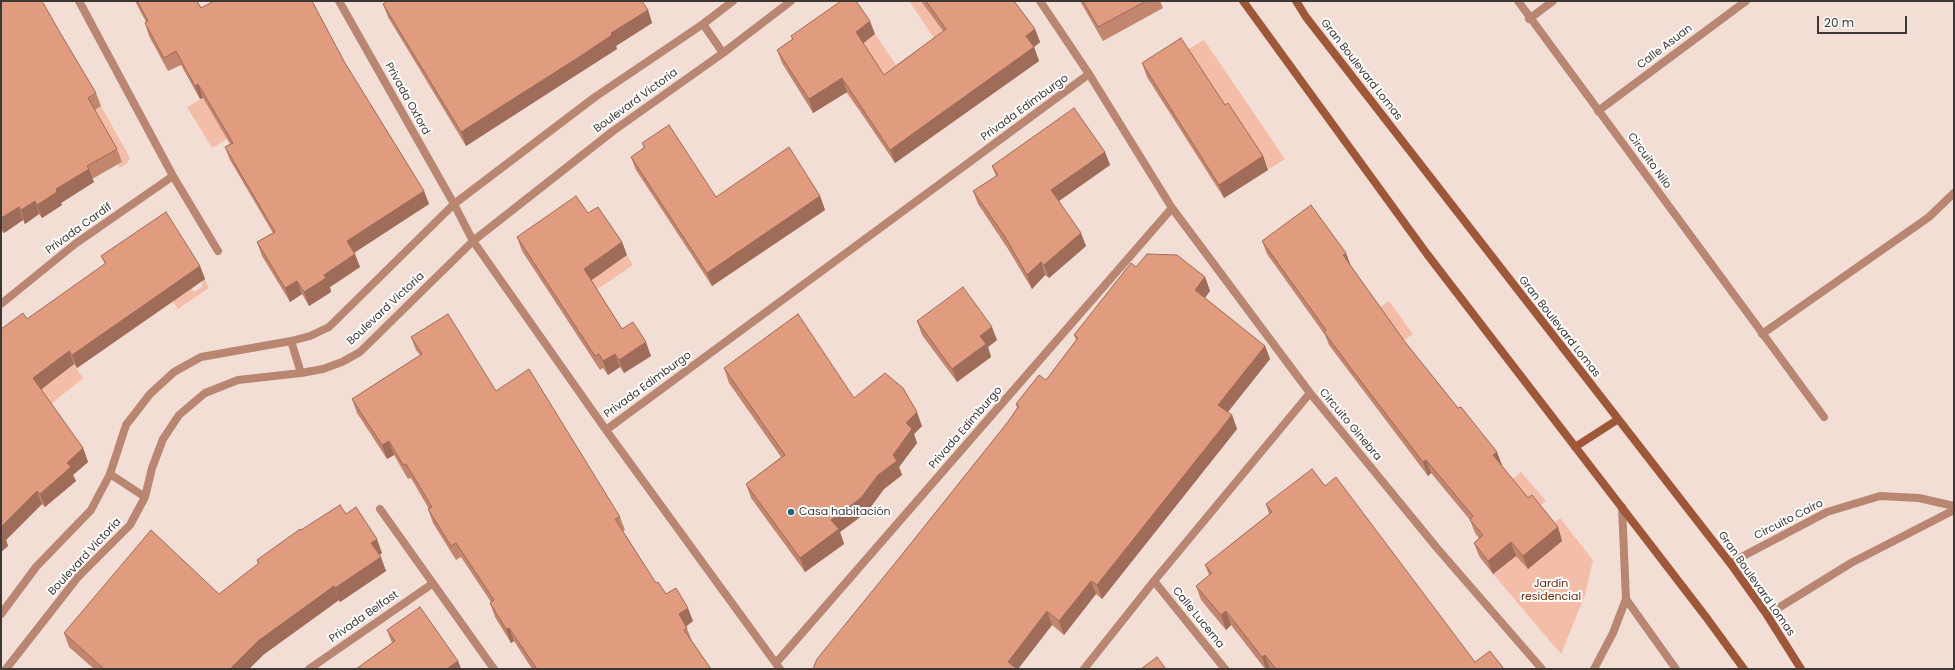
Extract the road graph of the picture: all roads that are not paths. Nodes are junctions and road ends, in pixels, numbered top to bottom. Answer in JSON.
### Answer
{"nodes":[{"id":1,"x":79,"y":1,"type":"edge"},
{"id":2,"x":733,"y":1,"type":"edge"},
{"id":3,"x":791,"y":1,"type":"edge"},
{"id":4,"x":1040,"y":1,"type":"edge"},
{"id":5,"x":1243,"y":1,"type":"edge"},
{"id":6,"x":1296,"y":1,"type":"edge"},
{"id":7,"x":1518,"y":1,"type":"edge"},
{"id":8,"x":1553,"y":1,"type":"edge"},
{"id":9,"x":1746,"y":1,"type":"edge"},
{"id":10,"x":342,"y":2,"type":"edge"},
{"id":11,"x":1530,"y":18,"type":"junction"},
{"id":12,"x":703,"y":24,"type":"junction"},
{"id":13,"x":724,"y":53,"type":"junction"},
{"id":14,"x":1089,"y":74,"type":"junction"},
{"id":15,"x":1598,"y":111,"type":"junction"},
{"id":16,"x":173,"y":176,"type":"junction"},
{"id":17,"x":1954,"y":193,"type":"edge"},
{"id":18,"x":454,"y":204,"type":"junction"},
{"id":19,"x":1172,"y":208,"type":"junction"},
{"id":20,"x":473,"y":241,"type":"junction"},
{"id":21,"x":218,"y":251,"type":"dead end"},
{"id":22,"x":1,"y":304,"type":"edge"},
{"id":23,"x":1762,"y":334,"type":"junction"},
{"id":24,"x":291,"y":341,"type":"junction"},
{"id":25,"x":302,"y":373,"type":"junction"},
{"id":26,"x":1310,"y":393,"type":"junction"},
{"id":27,"x":1824,"y":417,"type":"dead end"},
{"id":28,"x":1617,"y":420,"type":"junction"},
{"id":29,"x":606,"y":430,"type":"junction"},
{"id":30,"x":1576,"y":447,"type":"junction"},
{"id":31,"x":110,"y":474,"type":"junction"},
{"id":32,"x":145,"y":497,"type":"junction"},
{"id":33,"x":1954,"y":506,"type":"edge"},
{"id":34,"x":1622,"y":507,"type":"junction"},
{"id":35,"x":380,"y":509,"type":"dead end"},
{"id":36,"x":1954,"y":510,"type":"edge"},
{"id":37,"x":1730,"y":563,"type":"junction"},
{"id":38,"x":1154,"y":581,"type":"junction"},
{"id":39,"x":432,"y":584,"type":"junction"},
{"id":40,"x":1626,"y":599,"type":"junction"},
{"id":41,"x":1,"y":614,"type":"edge"},
{"id":42,"x":1767,"y":615,"type":"junction"},
{"id":43,"x":778,"y":666,"type":"edge"},
{"id":44,"x":6,"y":669,"type":"edge"},
{"id":45,"x":309,"y":669,"type":"edge"},
{"id":46,"x":494,"y":669,"type":"edge"},
{"id":47,"x":1084,"y":669,"type":"edge"},
{"id":48,"x":1225,"y":669,"type":"edge"},
{"id":49,"x":1542,"y":669,"type":"edge"},
{"id":50,"x":1594,"y":669,"type":"edge"},
{"id":51,"x":1676,"y":669,"type":"edge"},
{"id":52,"x":1744,"y":669,"type":"edge"},
{"id":53,"x":1801,"y":669,"type":"edge"}],
"edges":[{"from":1,"to":16,"type":"street"},
{"from":2,"to":12,"type":"street"},
{"from":3,"to":13,"type":"street","name":"Boulevard Victoria"},
{"from":4,"to":14,"type":"street"},
{"from":5,"to":30,"type":"main road"},
{"from":6,"to":28,"type":"main road","name":"Gran Boulevard Lomas"},
{"from":7,"to":11,"type":"street","name":"Circuito Nilo"},
{"from":8,"to":11,"type":"street"},
{"from":9,"to":15,"type":"street","name":"Calle Asuan"},
{"from":10,"to":18,"type":"street","name":"Privada Oxford"},
{"from":11,"to":15,"type":"street","name":"Circuito Nilo"},
{"from":12,"to":13,"type":"street"},
{"from":12,"to":18,"type":"street"},
{"from":13,"to":20,"type":"street","name":"Boulevard Victoria"},
{"from":14,"to":19,"type":"street"},
{"from":14,"to":29,"type":"street","name":"Privada Edimburgo"},
{"from":15,"to":23,"type":"street","name":"Circuito Nilo"},
{"from":16,"to":21,"type":"street"},
{"from":16,"to":22,"type":"street","name":"Privada Cardif"},
{"from":17,"to":23,"type":"street"},
{"from":18,"to":20,"type":"street","name":"Privada Edimburgo"},
{"from":18,"to":24,"type":"street"},
{"from":19,"to":26,"type":"street"},
{"from":19,"to":43,"type":"street","name":"Privada Edimburgo"},
{"from":20,"to":25,"type":"street","name":"Boulevard Victoria"},
{"from":20,"to":29,"type":"street","name":"Privada Edimburgo"},
{"from":23,"to":27,"type":"street","name":"Circuito Nilo"},
{"from":24,"to":25,"type":"street"},
{"from":24,"to":31,"type":"street"},
{"from":25,"to":32,"type":"street","name":"Boulevard Victoria"},
{"from":26,"to":38,"type":"street","name":"Circuito Ginebra"},
{"from":26,"to":49,"type":"street","name":"Circuito Ginebra"},
{"from":28,"to":30,"type":"main road"},
{"from":28,"to":37,"type":"main road","name":"Gran Boulevard Lomas"},
{"from":29,"to":43,"type":"street","name":"Privada Edimburgo"},
{"from":30,"to":34,"type":"main road"},
{"from":31,"to":32,"type":"street"},
{"from":31,"to":41,"type":"street"},
{"from":32,"to":44,"type":"street","name":"Boulevard Victoria"},
{"from":33,"to":37,"type":"street","name":"Circuito Cairo"},
{"from":34,"to":40,"type":"street"},
{"from":34,"to":52,"type":"main road"},
{"from":35,"to":39,"type":"street"},
{"from":36,"to":42,"type":"street"},
{"from":37,"to":42,"type":"main road","name":"Gran Boulevard Lomas"},
{"from":38,"to":47,"type":"street","name":"Circuito Ginebra"},
{"from":38,"to":48,"type":"street","name":"Calle Lucerna"},
{"from":39,"to":45,"type":"street","name":"Privada Belfast"},
{"from":39,"to":46,"type":"street"},
{"from":40,"to":50,"type":"street"},
{"from":40,"to":51,"type":"street"},
{"from":42,"to":53,"type":"main road","name":"Gran Boulevard Lomas"}]}
